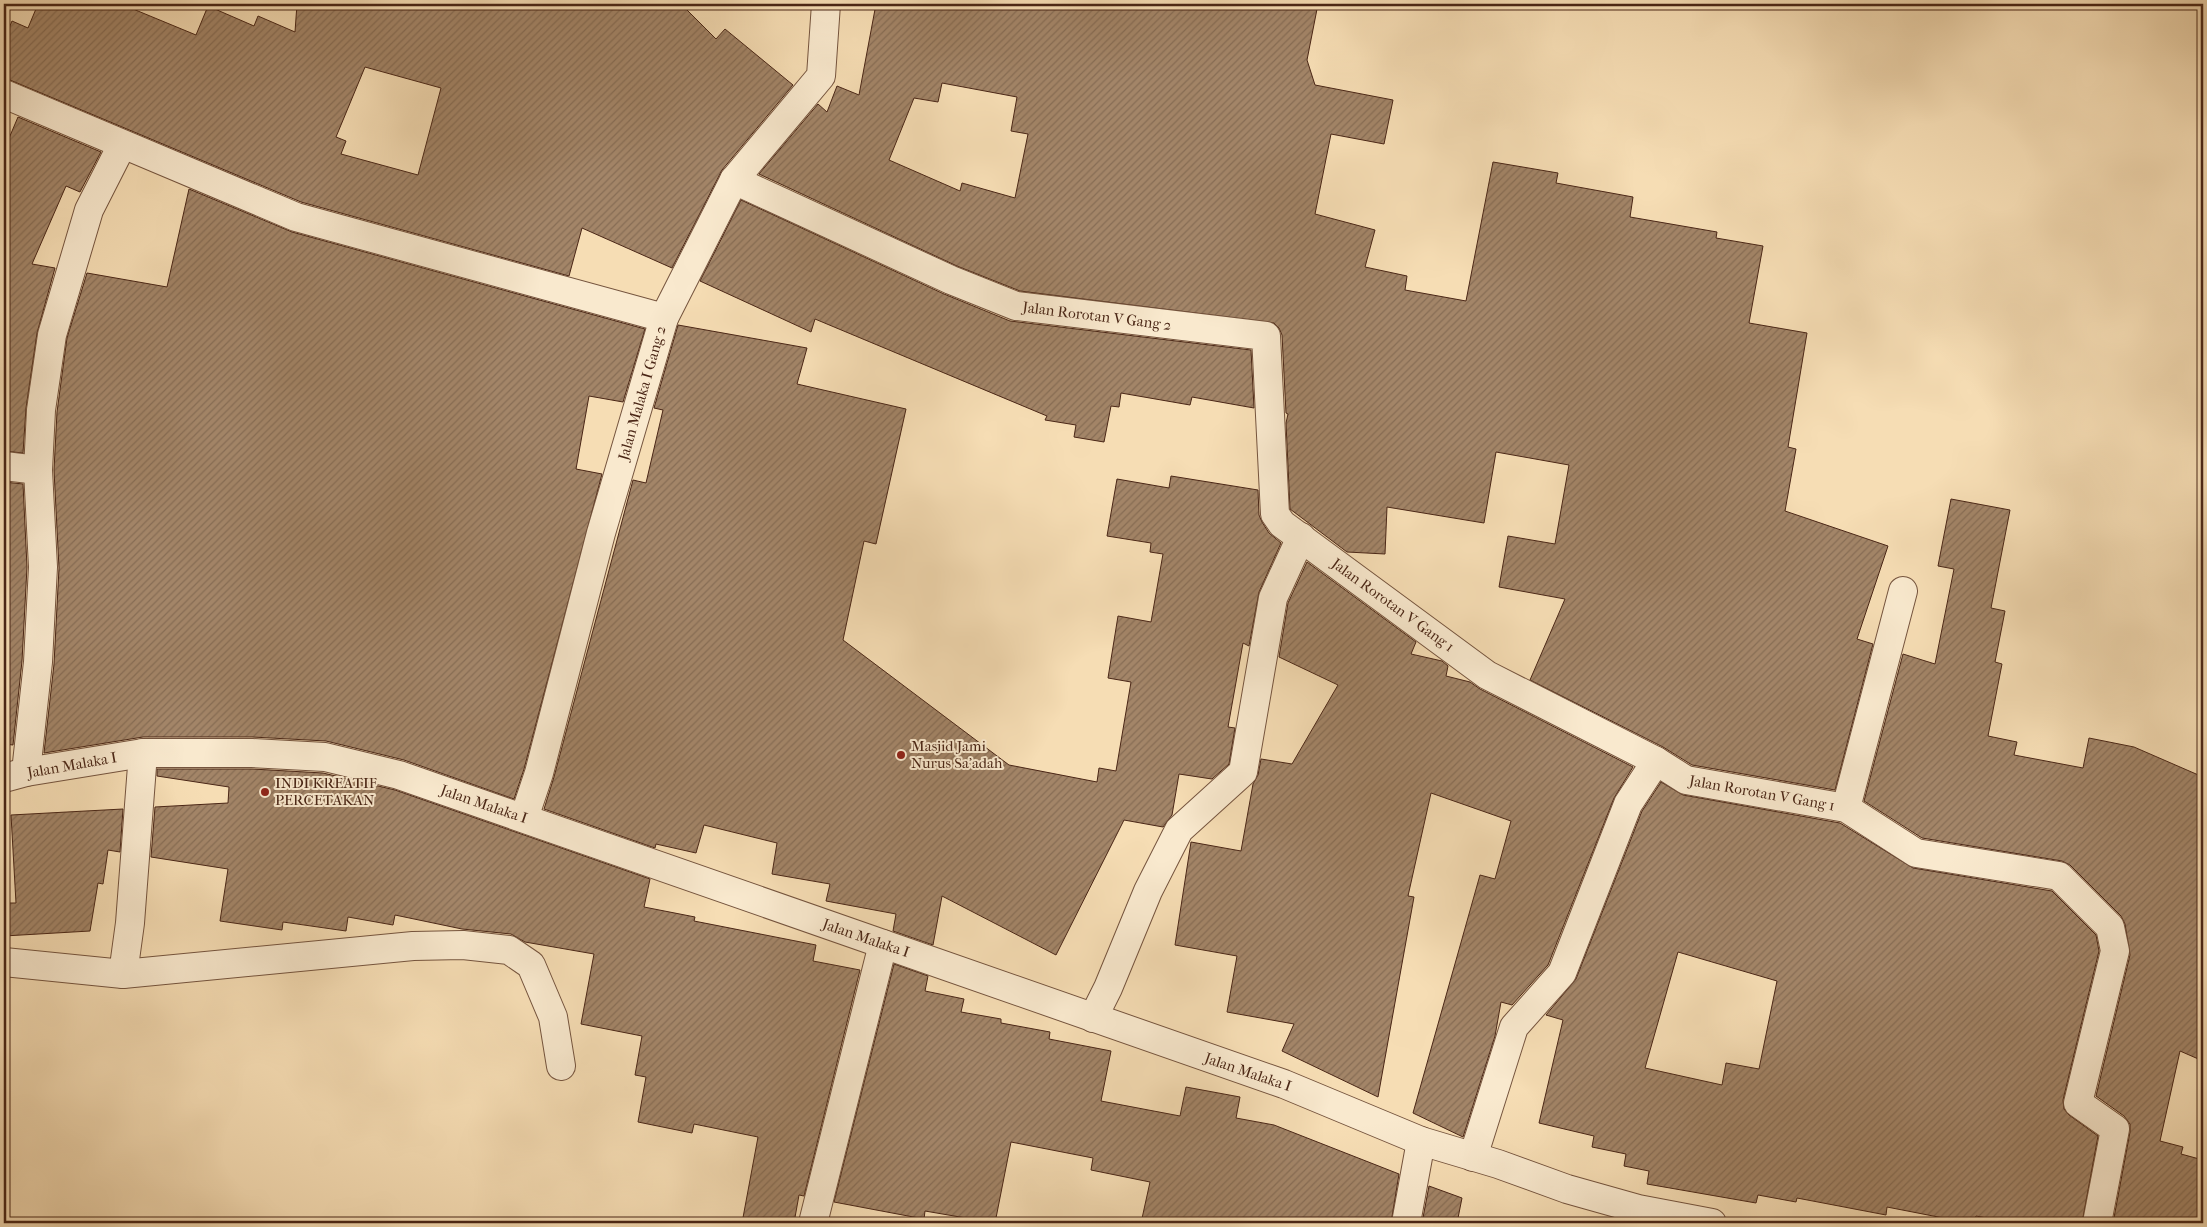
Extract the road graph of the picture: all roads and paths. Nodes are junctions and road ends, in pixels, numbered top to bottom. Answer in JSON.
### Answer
{"nodes":[{"id":1,"x":826,"y":4,"type":"edge"},
{"id":2,"x":4,"y":94,"type":"edge"},
{"id":3,"x":122,"y":145,"type":"junction"},
{"id":4,"x":734,"y":180,"type":"junction"},
{"id":5,"x":664,"y":318,"type":"junction"},
{"id":6,"x":4,"y":466,"type":"edge"},
{"id":7,"x":38,"y":470,"type":"junction"},
{"id":8,"x":1292,"y":531,"type":"junction"},
{"id":9,"x":1903,"y":591,"type":"dead end"},
{"id":10,"x":143,"y":753,"type":"junction"},
{"id":11,"x":1656,"y":761,"type":"junction"},
{"id":12,"x":15,"y":775,"type":"edge"},
{"id":13,"x":1846,"y":808,"type":"junction"},
{"id":14,"x":524,"y":818,"type":"junction"},
{"id":15,"x":883,"y":944,"type":"junction"},
{"id":16,"x":4,"y":962,"type":"edge"},
{"id":17,"x":124,"y":967,"type":"junction"},
{"id":18,"x":1093,"y":1018,"type":"junction"},
{"id":19,"x":561,"y":1066,"type":"dead end"},
{"id":20,"x":1421,"y":1141,"type":"junction"},
{"id":21,"x":1473,"y":1158,"type":"junction"},
{"id":22,"x":816,"y":1212,"type":"edge"},
{"id":23,"x":1406,"y":1223,"type":"edge"},
{"id":24,"x":1712,"y":1223,"type":"edge"},
{"id":25,"x":2097,"y":1223,"type":"edge"}],
"edges":[{"from":1,"to":4,"type":"street","name":"Jalan Malaka I Gang 2"},
{"from":2,"to":3,"type":"street"},
{"from":3,"to":5,"type":"street"},
{"from":3,"to":7,"type":"street"},
{"from":4,"to":5,"type":"street","name":"Jalan Malaka I Gang 2"},
{"from":4,"to":8,"type":"street","name":"Jalan Rorotan V Gang 2"},
{"from":5,"to":14,"type":"street","name":"Jalan Malaka I Gang 2"},
{"from":6,"to":7,"type":"street"},
{"from":7,"to":12,"type":"street"},
{"from":8,"to":11,"type":"street","name":"Jalan Rorotan V Gang 1"},
{"from":8,"to":18,"type":"street"},
{"from":9,"to":13,"type":"street"},
{"from":10,"to":12,"type":"street","name":"Jalan Malaka I"},
{"from":10,"to":14,"type":"street","name":"Jalan Malaka I"},
{"from":10,"to":17,"type":"street"},
{"from":11,"to":13,"type":"street","name":"Jalan Rorotan V Gang 1"},
{"from":11,"to":21,"type":"street"},
{"from":13,"to":25,"type":"street","name":"Jalan Rorotan V Gang 1"},
{"from":14,"to":15,"type":"street","name":"Jalan Malaka I"},
{"from":15,"to":18,"type":"street","name":"Jalan Malaka I"},
{"from":15,"to":22,"type":"street"},
{"from":16,"to":17,"type":"street"},
{"from":17,"to":19,"type":"street"},
{"from":18,"to":20,"type":"street","name":"Jalan Malaka I"},
{"from":20,"to":21,"type":"street","name":"Jalan Malaka I"},
{"from":20,"to":23,"type":"street"},
{"from":21,"to":24,"type":"street","name":"Jalan Malaka I"}]}
